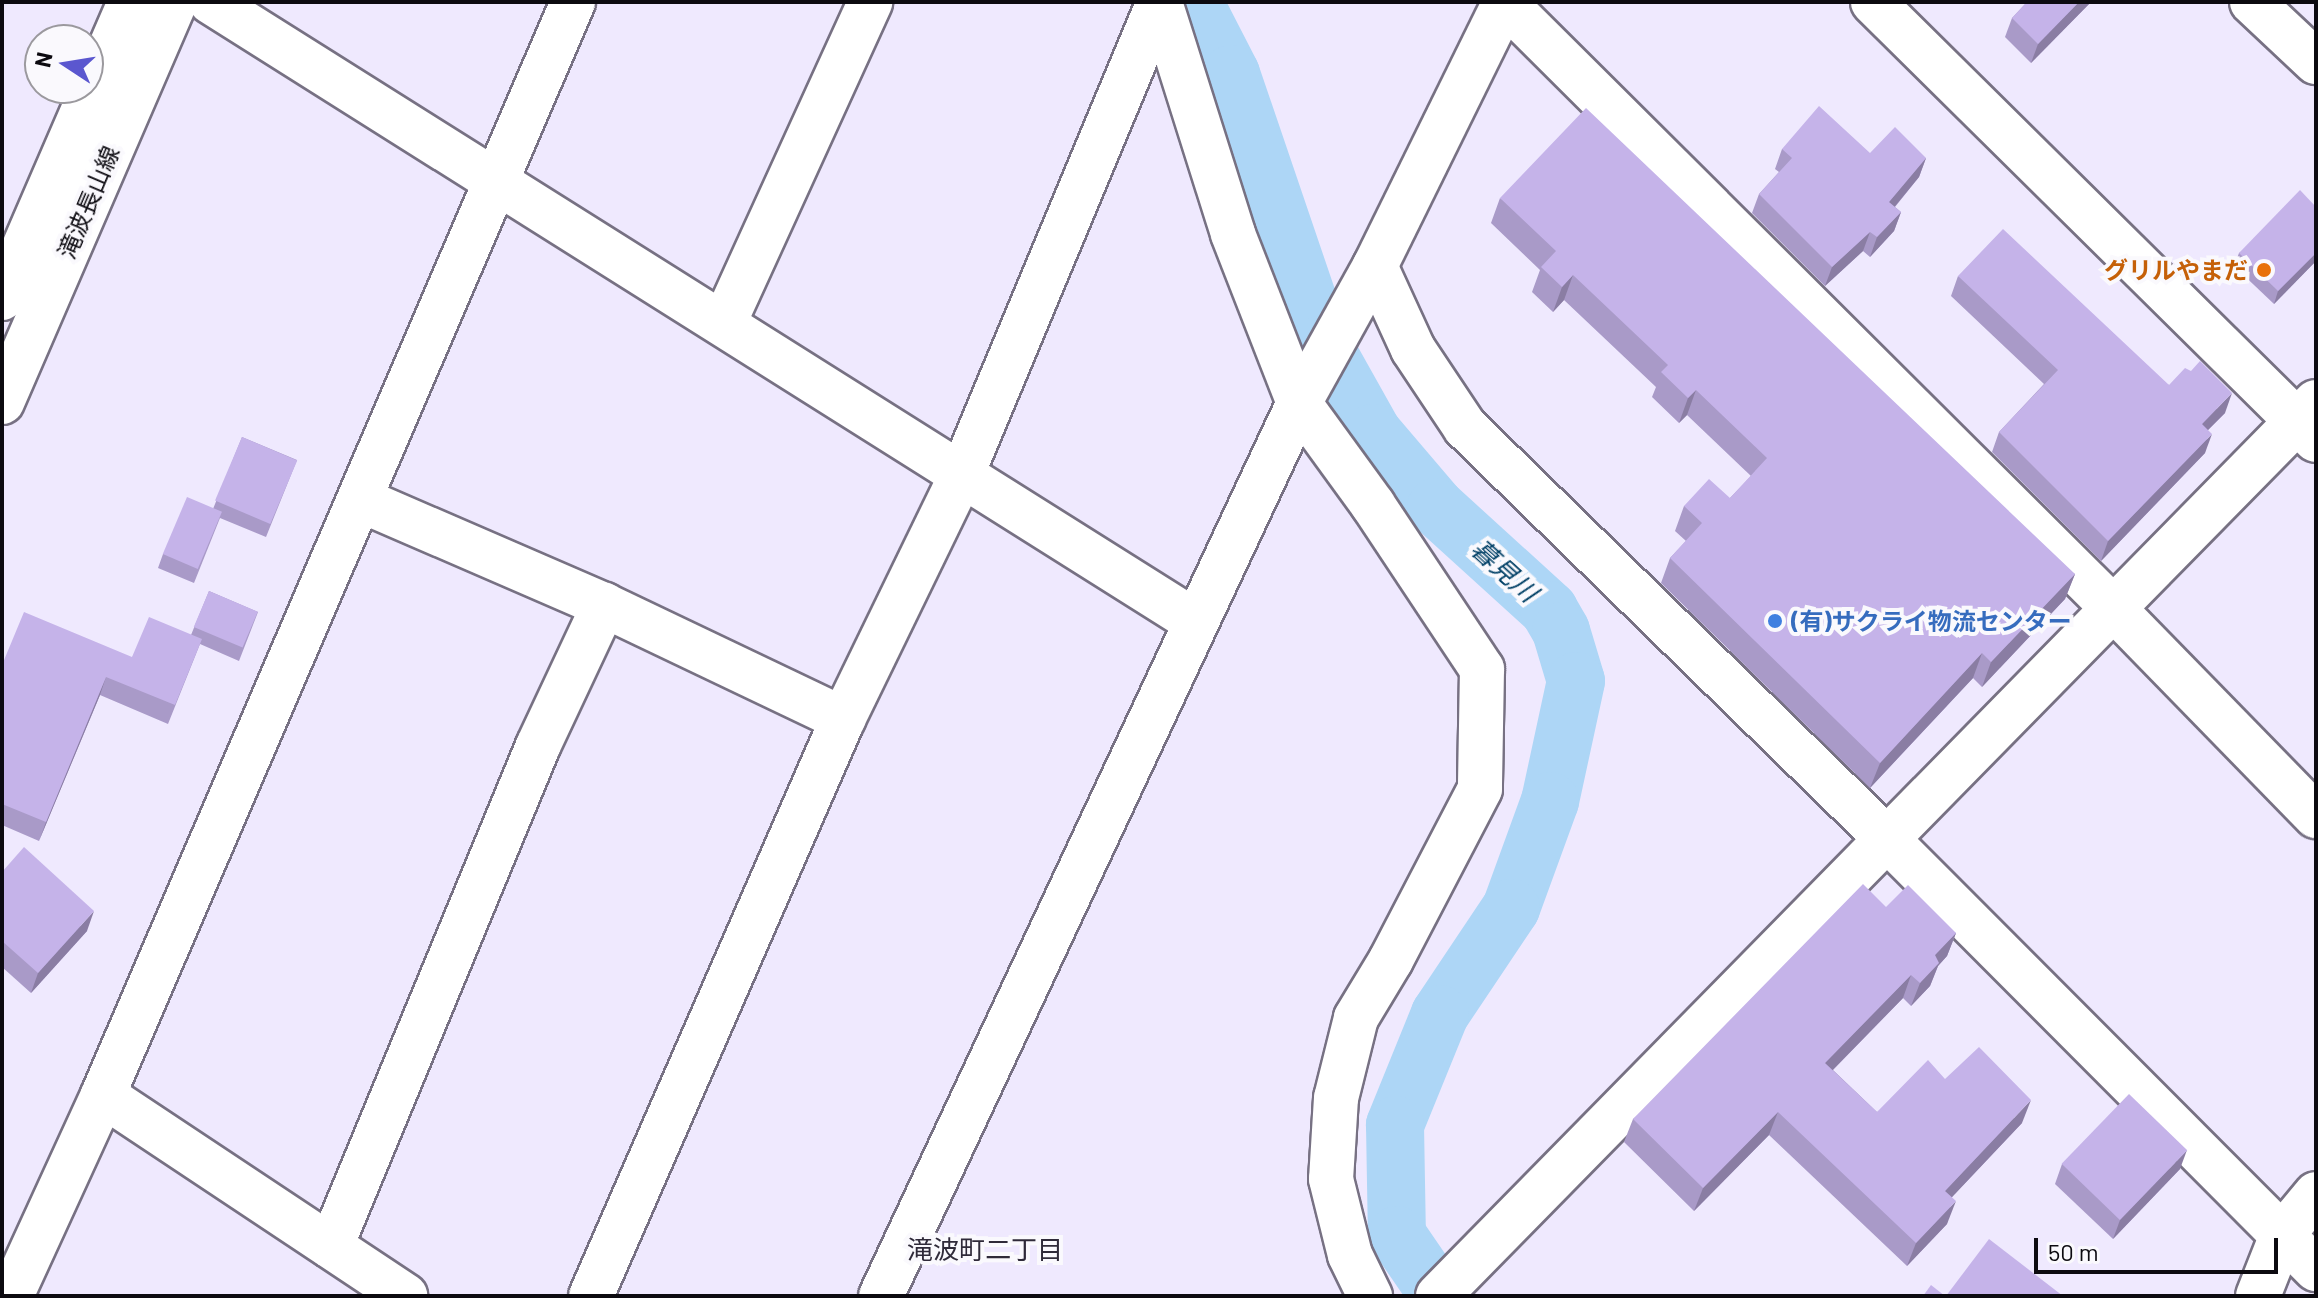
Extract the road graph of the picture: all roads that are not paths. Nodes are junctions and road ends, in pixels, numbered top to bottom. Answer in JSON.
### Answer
{"nodes":[{"id":1,"x":130,"y":2,"type":"edge"},
{"id":2,"x":175,"y":2,"type":"edge"},
{"id":3,"x":211,"y":2,"type":"edge"},
{"id":4,"x":573,"y":2,"type":"edge"},
{"id":5,"x":870,"y":2,"type":"edge"},
{"id":6,"x":1159,"y":2,"type":"edge"},
{"id":7,"x":1505,"y":2,"type":"edge"},
{"id":8,"x":1873,"y":2,"type":"edge"},
{"id":9,"x":2252,"y":2,"type":"edge"},
{"id":10,"x":2313,"y":51,"type":"edge"},
{"id":11,"x":496,"y":179,"type":"junction"},
{"id":12,"x":1371,"y":274,"type":"junction"},
{"id":13,"x":2,"y":298,"type":"edge"},
{"id":14,"x":724,"y":323,"type":"junction"},
{"id":15,"x":2,"y":402,"type":"edge"},
{"id":16,"x":1299,"y":403,"type":"junction"},
{"id":17,"x":2309,"y":421,"type":"edge"},
{"id":18,"x":962,"y":474,"type":"junction"},
{"id":19,"x":361,"y":500,"type":"junction"},
{"id":20,"x":604,"y":605,"type":"junction"},
{"id":21,"x":2113,"y":608,"type":"junction"},
{"id":22,"x":1196,"y":622,"type":"junction"},
{"id":23,"x":843,"y":719,"type":"junction"},
{"id":24,"x":2316,"y":816,"type":"edge"},
{"id":25,"x":1886,"y":838,"type":"junction"},
{"id":26,"x":103,"y":1095,"type":"junction"},
{"id":27,"x":2316,"y":1194,"type":"edge"},
{"id":28,"x":2282,"y":1235,"type":"junction"},
{"id":29,"x":331,"y":1246,"type":"junction"},
{"id":30,"x":2316,"y":1269,"type":"edge"},
{"id":31,"x":11,"y":1296,"type":"edge"},
{"id":32,"x":405,"y":1296,"type":"edge"},
{"id":33,"x":591,"y":1296,"type":"edge"},
{"id":34,"x":881,"y":1296,"type":"edge"},
{"id":35,"x":1370,"y":1296,"type":"edge"},
{"id":36,"x":1438,"y":1296,"type":"edge"},
{"id":37,"x":2258,"y":1296,"type":"edge"}],
"edges":[{"from":1,"to":13,"type":"street","name":"滝波長山線"},
{"from":2,"to":15,"type":"street","name":"滝波長山線"},
{"from":3,"to":11,"type":"street"},
{"from":4,"to":11,"type":"street"},
{"from":5,"to":14,"type":"street"},
{"from":6,"to":16,"type":"street"},
{"from":6,"to":18,"type":"street"},
{"from":7,"to":12,"type":"street"},
{"from":7,"to":21,"type":"street"},
{"from":8,"to":17,"type":"street"},
{"from":9,"to":10,"type":"street"},
{"from":11,"to":14,"type":"street"},
{"from":11,"to":19,"type":"street"},
{"from":12,"to":16,"type":"street"},
{"from":12,"to":25,"type":"street"},
{"from":14,"to":18,"type":"street"},
{"from":16,"to":22,"type":"street"},
{"from":16,"to":35,"type":"street"},
{"from":17,"to":21,"type":"street"},
{"from":18,"to":22,"type":"street"},
{"from":18,"to":23,"type":"street"},
{"from":19,"to":20,"type":"street"},
{"from":19,"to":26,"type":"street"},
{"from":20,"to":23,"type":"street"},
{"from":20,"to":29,"type":"street"},
{"from":21,"to":24,"type":"street"},
{"from":21,"to":25,"type":"street"},
{"from":22,"to":34,"type":"street"},
{"from":23,"to":33,"type":"street"},
{"from":25,"to":28,"type":"street"},
{"from":25,"to":36,"type":"street"},
{"from":26,"to":29,"type":"street"},
{"from":26,"to":31,"type":"street"},
{"from":27,"to":28,"type":"street"},
{"from":28,"to":30,"type":"street"},
{"from":28,"to":37,"type":"street"},
{"from":29,"to":32,"type":"street"}]}
